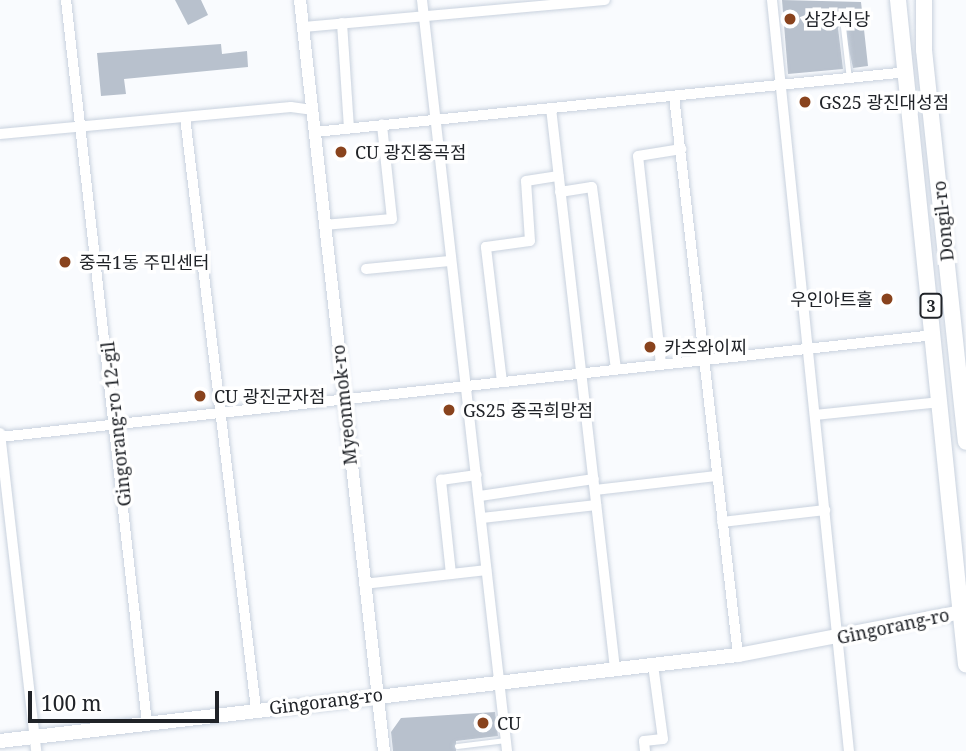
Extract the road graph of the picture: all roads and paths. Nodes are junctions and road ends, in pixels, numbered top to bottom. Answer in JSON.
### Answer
{"nodes":[{"id":1,"x":66,"y":0,"type":"edge"},
{"id":2,"x":300,"y":0,"type":"edge"},
{"id":3,"x":422,"y":0,"type":"edge"},
{"id":4,"x":605,"y":0,"type":"edge"},
{"id":5,"x":772,"y":0,"type":"edge"},
{"id":6,"x":898,"y":0,"type":"edge"},
{"id":7,"x":924,"y":0,"type":"edge"},
{"id":8,"x":424,"y":19,"type":"junction"},
{"id":9,"x":342,"y":23,"type":"junction"},
{"id":10,"x":303,"y":27,"type":"junction"},
{"id":11,"x":843,"y":27,"type":"dead end"},
{"id":12,"x":909,"y":72,"type":"junction"},
{"id":13,"x":849,"y":79,"type":"junction"},
{"id":14,"x":780,"y":85,"type":"junction"},
{"id":15,"x":674,"y":96,"type":"junction"},
{"id":16,"x":551,"y":108,"type":"junction"},
{"id":17,"x":312,"y":110,"type":"junction"},
{"id":18,"x":185,"y":117,"type":"junction"},
{"id":19,"x":435,"y":120,"type":"junction"},
{"id":20,"x":382,"y":125,"type":"junction"},
{"id":21,"x":83,"y":126,"type":"junction"},
{"id":22,"x":349,"y":128,"type":"junction"},
{"id":23,"x":315,"y":132,"type":"junction"},
{"id":24,"x":0,"y":134,"type":"edge"},
{"id":25,"x":681,"y":149,"type":"junction"},
{"id":26,"x":559,"y":176,"type":"junction"},
{"id":27,"x":560,"y":192,"type":"junction"},
{"id":28,"x":324,"y":225,"type":"junction"},
{"id":29,"x":450,"y":261,"type":"junction"},
{"id":30,"x":366,"y":270,"type":"dead end"},
{"id":31,"x":934,"y":335,"type":"junction"},
{"id":32,"x":806,"y":348,"type":"junction"},
{"id":33,"x":703,"y":359,"type":"junction"},
{"id":34,"x":661,"y":364,"type":"junction"},
{"id":35,"x":616,"y":369,"type":"junction"},
{"id":36,"x":582,"y":373,"type":"junction"},
{"id":37,"x":502,"y":382,"type":"junction"},
{"id":38,"x":468,"y":387,"type":"junction"},
{"id":39,"x":342,"y":398,"type":"junction"},
{"id":40,"x":940,"y":402,"type":"junction"},
{"id":41,"x":219,"y":412,"type":"junction"},
{"id":42,"x":815,"y":415,"type":"junction"},
{"id":43,"x":116,"y":424,"type":"junction"},
{"id":44,"x":0,"y":436,"type":"edge"},
{"id":45,"x":966,"y":442,"type":"edge"},
{"id":46,"x":477,"y":475,"type":"junction"},
{"id":47,"x":716,"y":476,"type":"junction"},
{"id":48,"x":594,"y":485,"type":"junction"},
{"id":49,"x":480,"y":496,"type":"junction"},
{"id":50,"x":950,"y":503,"type":"junction"},
{"id":51,"x":597,"y":505,"type":"junction"},
{"id":52,"x":825,"y":510,"type":"junction"},
{"id":53,"x":482,"y":518,"type":"junction"},
{"id":54,"x":722,"y":522,"type":"junction"},
{"id":55,"x":966,"y":539,"type":"edge"},
{"id":56,"x":486,"y":570,"type":"junction"},
{"id":57,"x":451,"y":574,"type":"junction"},
{"id":58,"x":364,"y":584,"type":"junction"},
{"id":59,"x":964,"y":611,"type":"edge"},
{"id":60,"x":838,"y":638,"type":"junction"},
{"id":61,"x":738,"y":655,"type":"junction"},
{"id":62,"x":653,"y":665,"type":"junction"},
{"id":63,"x":966,"y":665,"type":"edge"},
{"id":64,"x":615,"y":669,"type":"junction"},
{"id":65,"x":500,"y":683,"type":"junction"},
{"id":66,"x":377,"y":694,"type":"junction"},
{"id":67,"x":256,"y":709,"type":"junction"},
{"id":68,"x":147,"y":723,"type":"junction"},
{"id":69,"x":0,"y":741,"type":"edge"},
{"id":70,"x":35,"y":744,"type":"edge"},
{"id":71,"x":457,"y":746,"type":"dead end"},
{"id":72,"x":507,"y":746,"type":"edge"},
{"id":73,"x":644,"y":746,"type":"edge"},
{"id":74,"x":384,"y":751,"type":"edge"},
{"id":75,"x":849,"y":751,"type":"edge"}],
"edges":[{"from":1,"to":21,"type":"street","name":"Gingorang-ro 12-gil"},
{"from":2,"to":10,"type":"street","name":"Myeonmok-ro"},
{"from":3,"to":8,"type":"street"},
{"from":4,"to":8,"type":"street"},
{"from":5,"to":14,"type":"street"},
{"from":6,"to":12,"type":"main road","name":"Dongil-ro","number":"3"},
{"from":7,"to":45,"type":"main road","name":"Dongil-ro","number":"3"},
{"from":8,"to":9,"type":"street"},
{"from":8,"to":19,"type":"street"},
{"from":9,"to":10,"type":"street"},
{"from":9,"to":22,"type":"street"},
{"from":10,"to":17,"type":"street","name":"Myeonmok-ro"},
{"from":11,"to":13,"type":"lane"},
{"from":12,"to":13,"type":"street"},
{"from":12,"to":31,"type":"main road","name":"Dongil-ro","number":"3"},
{"from":13,"to":14,"type":"street"},
{"from":14,"to":15,"type":"street"},
{"from":14,"to":32,"type":"street"},
{"from":15,"to":16,"type":"street"},
{"from":15,"to":25,"type":"street"},
{"from":16,"to":19,"type":"street"},
{"from":16,"to":26,"type":"street"},
{"from":17,"to":18,"type":"street"},
{"from":17,"to":23,"type":"street","name":"Myeonmok-ro"},
{"from":18,"to":21,"type":"street"},
{"from":18,"to":41,"type":"street"},
{"from":19,"to":20,"type":"street"},
{"from":19,"to":29,"type":"street"},
{"from":20,"to":22,"type":"street"},
{"from":20,"to":28,"type":"street"},
{"from":21,"to":24,"type":"street"},
{"from":21,"to":43,"type":"street","name":"Gingorang-ro 12-gil"},
{"from":22,"to":23,"type":"street"},
{"from":23,"to":28,"type":"street","name":"Myeonmok-ro"},
{"from":25,"to":33,"type":"street"},
{"from":25,"to":34,"type":"street"},
{"from":26,"to":27,"type":"street"},
{"from":26,"to":37,"type":"street"},
{"from":27,"to":35,"type":"street"},
{"from":27,"to":36,"type":"street"},
{"from":28,"to":39,"type":"street","name":"Myeonmok-ro"},
{"from":29,"to":30,"type":"street"},
{"from":29,"to":38,"type":"street"},
{"from":31,"to":32,"type":"street"},
{"from":31,"to":40,"type":"main road","name":"Dongil-ro","number":"3"},
{"from":32,"to":33,"type":"street"},
{"from":32,"to":42,"type":"street"},
{"from":33,"to":34,"type":"street"},
{"from":33,"to":47,"type":"street"},
{"from":34,"to":35,"type":"street"},
{"from":35,"to":36,"type":"street"},
{"from":36,"to":37,"type":"street"},
{"from":36,"to":48,"type":"street"},
{"from":37,"to":38,"type":"street"},
{"from":38,"to":39,"type":"street"},
{"from":38,"to":46,"type":"street"},
{"from":39,"to":41,"type":"street"},
{"from":39,"to":58,"type":"street","name":"Myeonmok-ro"},
{"from":40,"to":42,"type":"street"},
{"from":40,"to":50,"type":"main road","name":"Dongil-ro","number":"3"},
{"from":41,"to":43,"type":"street"},
{"from":41,"to":67,"type":"street"},
{"from":42,"to":52,"type":"street"},
{"from":43,"to":44,"type":"street"},
{"from":43,"to":68,"type":"street","name":"Gingorang-ro 12-gil"},
{"from":44,"to":70,"type":"street"},
{"from":46,"to":49,"type":"street"},
{"from":46,"to":57,"type":"street"},
{"from":47,"to":48,"type":"street"},
{"from":47,"to":54,"type":"street"},
{"from":48,"to":49,"type":"street"},
{"from":48,"to":51,"type":"street"},
{"from":49,"to":53,"type":"street"},
{"from":50,"to":55,"type":"main road"},
{"from":50,"to":59,"type":"main road","name":"Dongil-ro","number":"3"},
{"from":51,"to":53,"type":"street"},
{"from":51,"to":64,"type":"street"},
{"from":52,"to":54,"type":"street"},
{"from":52,"to":60,"type":"street"},
{"from":53,"to":56,"type":"street"},
{"from":54,"to":61,"type":"street"},
{"from":56,"to":57,"type":"street"},
{"from":56,"to":65,"type":"street"},
{"from":57,"to":58,"type":"street"},
{"from":58,"to":66,"type":"street","name":"Myeonmok-ro"},
{"from":59,"to":60,"type":"main road","name":"Gingorang-ro"},
{"from":59,"to":63,"type":"main road","name":"Dongil-ro","number":"3"},
{"from":60,"to":61,"type":"main road","name":"Gingorang-ro"},
{"from":60,"to":75,"type":"street"},
{"from":61,"to":62,"type":"main road","name":"Gingorang-ro"},
{"from":62,"to":64,"type":"main road","name":"Gingorang-ro"},
{"from":62,"to":73,"type":"street"},
{"from":64,"to":65,"type":"main road","name":"Gingorang-ro"},
{"from":65,"to":66,"type":"main road","name":"Gingorang-ro"},
{"from":65,"to":72,"type":"street"},
{"from":66,"to":67,"type":"main road","name":"Gingorang-ro"},
{"from":66,"to":74,"type":"street","name":"Myeonmok-ro"},
{"from":67,"to":68,"type":"main road","name":"Gingorang-ro"},
{"from":68,"to":70,"type":"main road","name":"Gingorang-ro"},
{"from":69,"to":70,"type":"main road","name":"Gingorang-ro"},
{"from":71,"to":72,"type":"lane"}]}
